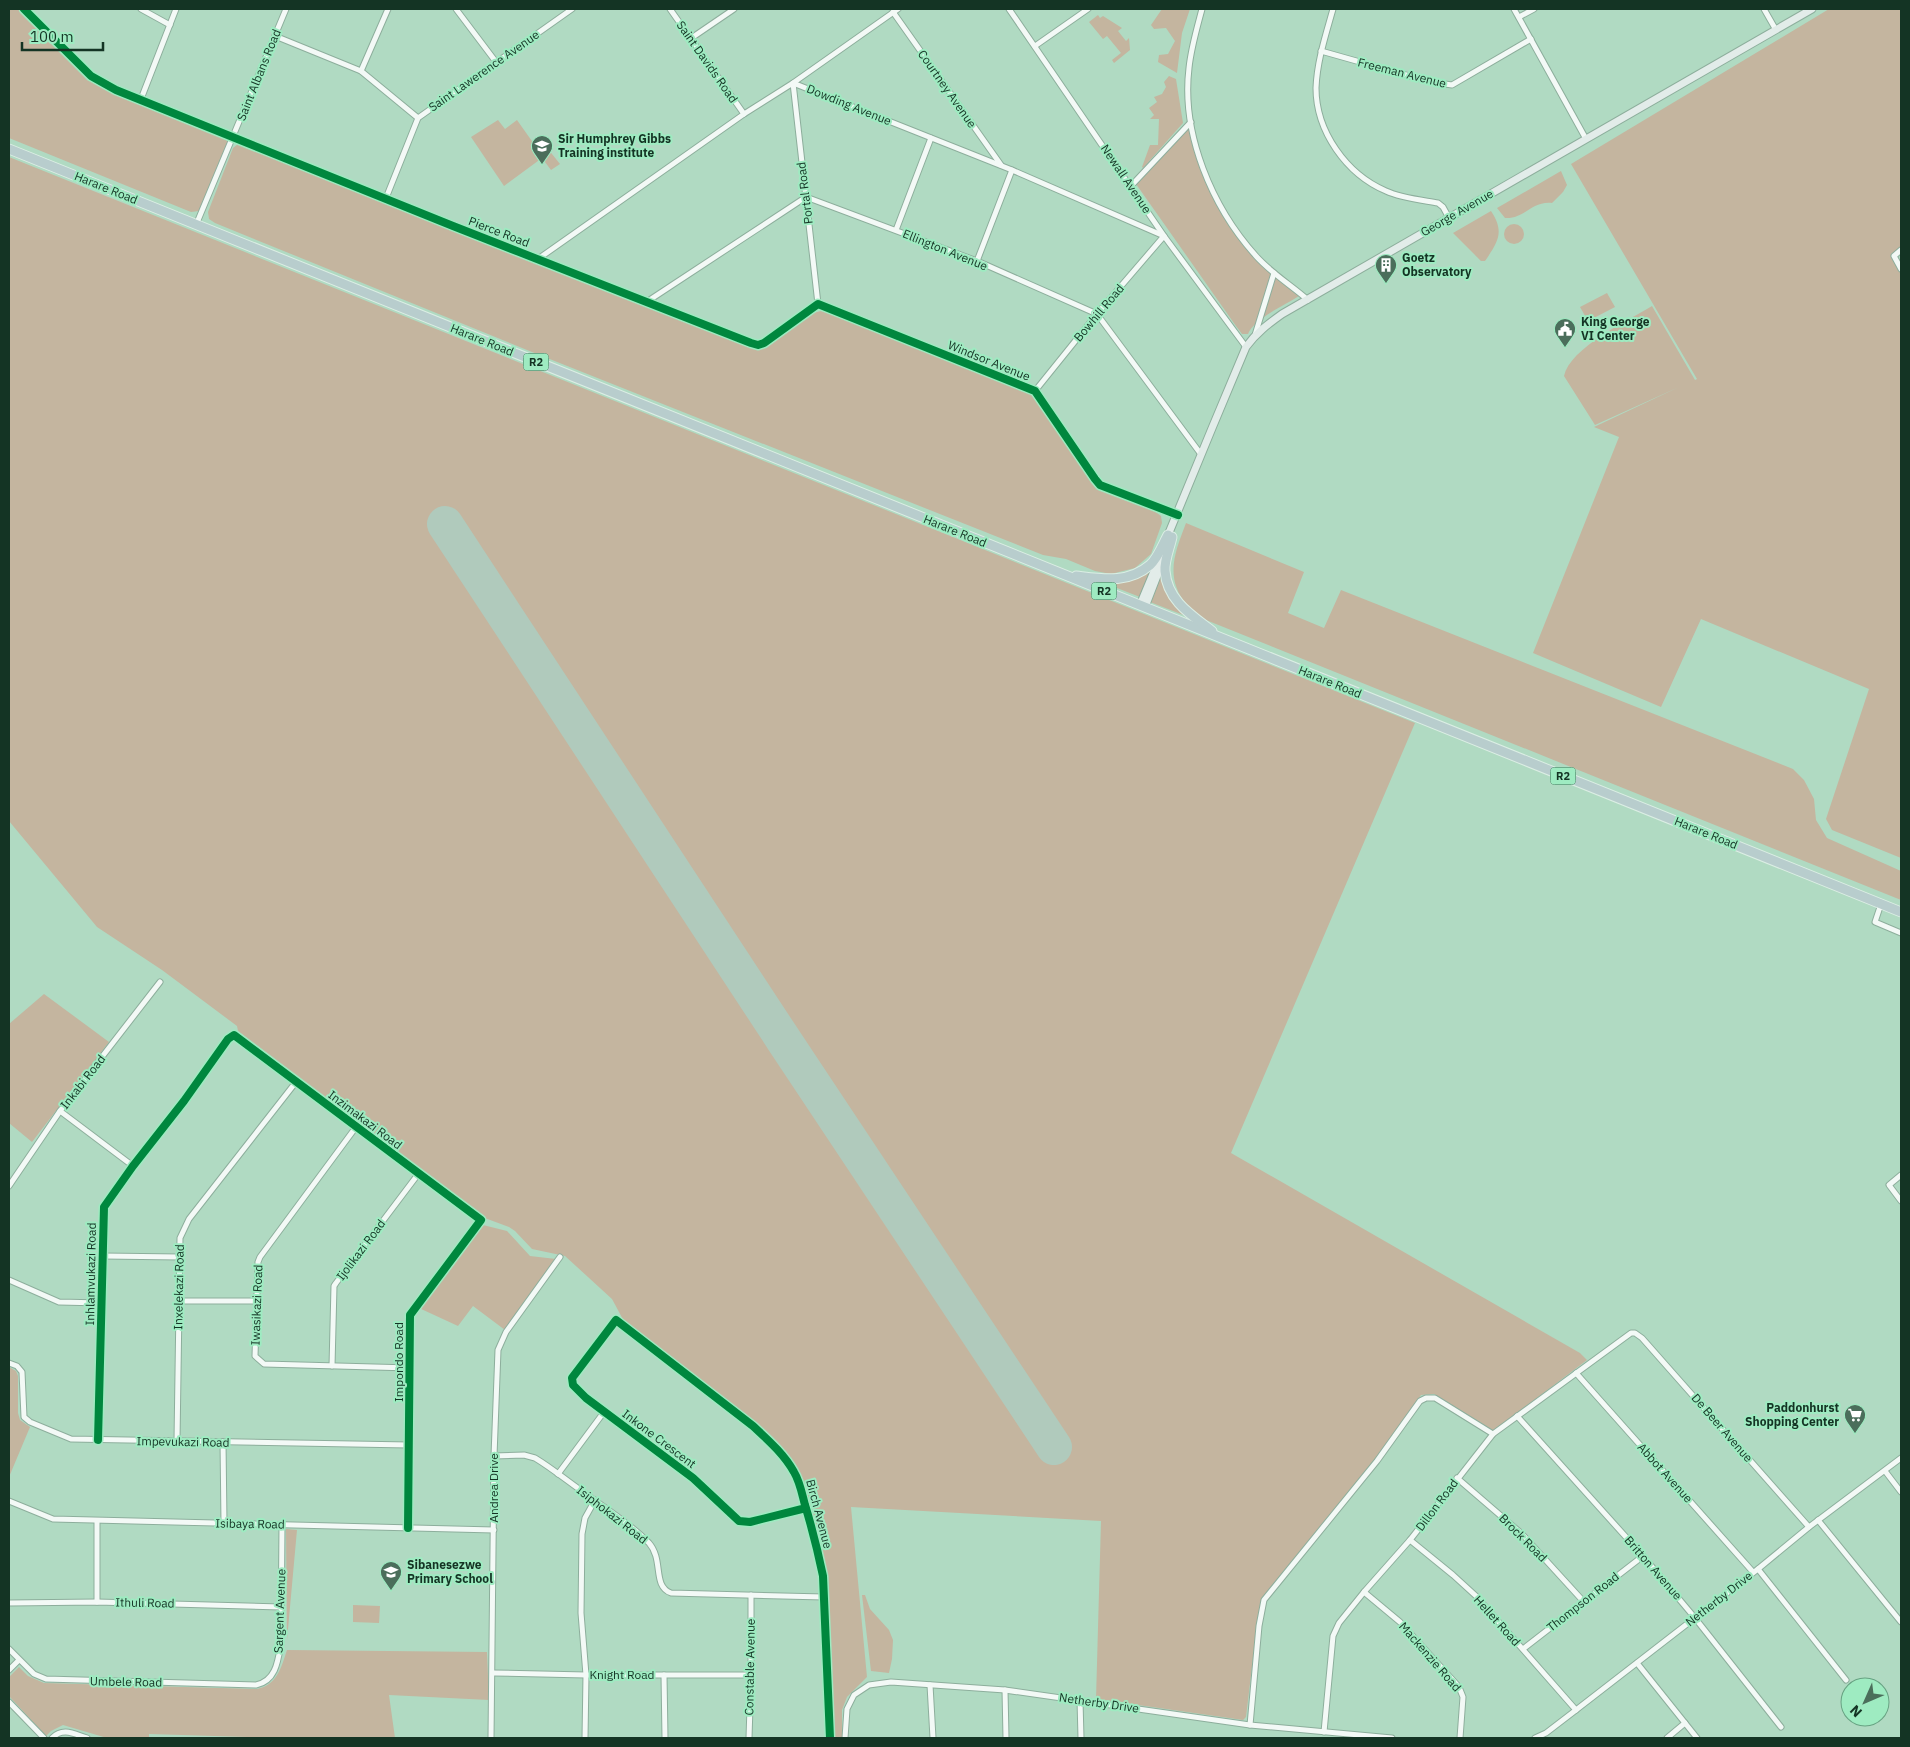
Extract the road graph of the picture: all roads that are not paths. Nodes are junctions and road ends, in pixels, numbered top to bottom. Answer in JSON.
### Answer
{"nodes":[{"id":1,"x":24,"y":9,"type":"edge"},
{"id":2,"x":142,"y":9,"type":"edge"},
{"id":3,"x":176,"y":9,"type":"edge"},
{"id":4,"x":286,"y":9,"type":"edge"},
{"id":5,"x":388,"y":9,"type":"edge"},
{"id":6,"x":456,"y":9,"type":"edge"},
{"id":7,"x":572,"y":9,"type":"edge"},
{"id":8,"x":670,"y":9,"type":"edge"},
{"id":9,"x":734,"y":9,"type":"edge"},
{"id":10,"x":1009,"y":9,"type":"edge"},
{"id":11,"x":1088,"y":9,"type":"edge"},
{"id":12,"x":1202,"y":9,"type":"edge"},
{"id":13,"x":1333,"y":9,"type":"edge"},
{"id":14,"x":1514,"y":9,"type":"edge"},
{"id":15,"x":1534,"y":9,"type":"edge"},
{"id":16,"x":1764,"y":9,"type":"edge"},
{"id":17,"x":1812,"y":9,"type":"edge"},
{"id":18,"x":895,"y":10,"type":"edge"},
{"id":19,"x":564,"y":11,"type":"edge"},
{"id":20,"x":1519,"y":17,"type":"junction"},
{"id":21,"x":170,"y":25,"type":"junction"},
{"id":22,"x":1776,"y":30,"type":"junction"},
{"id":23,"x":275,"y":36,"type":"junction"},
{"id":24,"x":690,"y":39,"type":"junction"},
{"id":25,"x":1531,"y":39,"type":"junction"},
{"id":26,"x":1035,"y":46,"type":"junction"},
{"id":27,"x":1321,"y":51,"type":"junction"},
{"id":28,"x":496,"y":62,"type":"junction"},
{"id":29,"x":361,"y":72,"type":"junction"},
{"id":30,"x":793,"y":82,"type":"junction"},
{"id":31,"x":140,"y":99,"type":"junction"},
{"id":32,"x":744,"y":114,"type":"junction"},
{"id":33,"x":418,"y":118,"type":"junction"},
{"id":34,"x":1190,"y":122,"type":"junction"},
{"id":35,"x":234,"y":137,"type":"junction"},
{"id":36,"x":931,"y":138,"type":"junction"},
{"id":37,"x":1586,"y":139,"type":"junction"},
{"id":38,"x":9,"y":149,"type":"edge"},
{"id":39,"x":1001,"y":165,"type":"junction"},
{"id":40,"x":1012,"y":170,"type":"junction"},
{"id":41,"x":1130,"y":186,"type":"junction"},
{"id":42,"x":806,"y":196,"type":"junction"},
{"id":43,"x":386,"y":198,"type":"junction"},
{"id":44,"x":1449,"y":218,"type":"junction"},
{"id":45,"x":196,"y":225,"type":"junction"},
{"id":46,"x":896,"y":230,"type":"junction"},
{"id":47,"x":1164,"y":236,"type":"junction"},
{"id":48,"x":1899,"y":252,"type":"edge"},
{"id":49,"x":538,"y":259,"type":"junction"},
{"id":50,"x":977,"y":261,"type":"junction"},
{"id":51,"x":1901,"y":269,"type":"edge"},
{"id":52,"x":1274,"y":272,"type":"junction"},
{"id":53,"x":1308,"y":300,"type":"junction"},
{"id":54,"x":648,"y":302,"type":"junction"},
{"id":55,"x":818,"y":304,"type":"junction"},
{"id":56,"x":1097,"y":314,"type":"junction"},
{"id":57,"x":1254,"y":336,"type":"junction"},
{"id":58,"x":1246,"y":347,"type":"junction"},
{"id":59,"x":1035,"y":391,"type":"junction"},
{"id":60,"x":1200,"y":454,"type":"junction"},
{"id":61,"x":1176,"y":518,"type":"junction"},
{"id":62,"x":1170,"y":536,"type":"junction"},
{"id":63,"x":1063,"y":575,"type":"junction"},
{"id":64,"x":1143,"y":606,"type":"junction"},
{"id":65,"x":1224,"y":640,"type":"junction"},
{"id":66,"x":1882,"y":904,"type":"junction"},
{"id":67,"x":1901,"y":912,"type":"edge"},
{"id":68,"x":1901,"y":933,"type":"edge"},
{"id":69,"x":160,"y":982,"type":"dead end"},
{"id":70,"x":237,"y":1037,"type":"joint"},
{"id":71,"x":296,"y":1082,"type":"junction"},
{"id":72,"x":60,"y":1111,"type":"junction"},
{"id":73,"x":356,"y":1127,"type":"junction"},
{"id":74,"x":133,"y":1166,"type":"junction"},
{"id":75,"x":418,"y":1173,"type":"junction"},
{"id":76,"x":1901,"y":1175,"type":"edge"},
{"id":77,"x":9,"y":1186,"type":"edge"},
{"id":78,"x":1901,"y":1201,"type":"edge"},
{"id":79,"x":481,"y":1220,"type":"joint"},
{"id":80,"x":103,"y":1256,"type":"junction"},
{"id":81,"x":180,"y":1257,"type":"junction"},
{"id":82,"x":560,"y":1257,"type":"dead end"},
{"id":83,"x":9,"y":1280,"type":"edge"},
{"id":84,"x":179,"y":1301,"type":"junction"},
{"id":85,"x":256,"y":1301,"type":"junction"},
{"id":86,"x":102,"y":1303,"type":"junction"},
{"id":87,"x":616,"y":1320,"type":"joint"},
{"id":88,"x":1633,"y":1332,"type":"joint"},
{"id":89,"x":9,"y":1363,"type":"edge"},
{"id":90,"x":332,"y":1366,"type":"junction"},
{"id":91,"x":411,"y":1368,"type":"junction"},
{"id":92,"x":1576,"y":1373,"type":"junction"},
{"id":93,"x":604,"y":1412,"type":"junction"},
{"id":94,"x":1517,"y":1416,"type":"junction"},
{"id":95,"x":1493,"y":1434,"type":"junction"},
{"id":96,"x":98,"y":1440,"type":"junction"},
{"id":97,"x":177,"y":1441,"type":"junction"},
{"id":98,"x":223,"y":1442,"type":"junction"},
{"id":99,"x":409,"y":1445,"type":"junction"},
{"id":100,"x":494,"y":1456,"type":"junction"},
{"id":101,"x":1901,"y":1458,"type":"edge"},
{"id":102,"x":1885,"y":1470,"type":"junction"},
{"id":103,"x":558,"y":1474,"type":"junction"},
{"id":104,"x":1457,"y":1478,"type":"junction"},
{"id":105,"x":1901,"y":1492,"type":"edge"},
{"id":106,"x":595,"y":1500,"type":"junction"},
{"id":107,"x":9,"y":1501,"type":"edge"},
{"id":108,"x":806,"y":1508,"type":"junction"},
{"id":109,"x":1818,"y":1520,"type":"junction"},
{"id":110,"x":97,"y":1521,"type":"junction"},
{"id":111,"x":224,"y":1523,"type":"junction"},
{"id":112,"x":282,"y":1525,"type":"junction"},
{"id":113,"x":1809,"y":1527,"type":"junction"},
{"id":114,"x":408,"y":1528,"type":"junction"},
{"id":115,"x":494,"y":1530,"type":"junction"},
{"id":116,"x":1410,"y":1540,"type":"junction"},
{"id":117,"x":1643,"y":1556,"type":"junction"},
{"id":118,"x":1756,"y":1571,"type":"junction"},
{"id":119,"x":1364,"y":1592,"type":"junction"},
{"id":120,"x":751,"y":1595,"type":"junction"},
{"id":121,"x":824,"y":1597,"type":"junction"},
{"id":122,"x":97,"y":1602,"type":"junction"},
{"id":123,"x":1584,"y":1602,"type":"junction"},
{"id":124,"x":9,"y":1603,"type":"edge"},
{"id":125,"x":282,"y":1607,"type":"junction"},
{"id":126,"x":1695,"y":1618,"type":"junction"},
{"id":127,"x":1901,"y":1622,"type":"edge"},
{"id":128,"x":9,"y":1649,"type":"edge"},
{"id":129,"x":1523,"y":1649,"type":"junction"},
{"id":130,"x":20,"y":1660,"type":"junction"},
{"id":131,"x":1637,"y":1663,"type":"junction"},
{"id":132,"x":9,"y":1670,"type":"edge"},
{"id":133,"x":493,"y":1673,"type":"junction"},
{"id":134,"x":586,"y":1675,"type":"junction"},
{"id":135,"x":664,"y":1675,"type":"junction"},
{"id":136,"x":752,"y":1675,"type":"junction"},
{"id":137,"x":1844,"y":1677,"type":"edge"},
{"id":138,"x":256,"y":1685,"type":"joint"},
{"id":139,"x":930,"y":1685,"type":"junction"},
{"id":140,"x":1005,"y":1690,"type":"junction"},
{"id":141,"x":1080,"y":1700,"type":"junction"},
{"id":142,"x":9,"y":1702,"type":"edge"},
{"id":143,"x":1576,"y":1710,"type":"junction"},
{"id":144,"x":1685,"y":1723,"type":"junction"},
{"id":145,"x":1250,"y":1725,"type":"junction"},
{"id":146,"x":1781,"y":1727,"type":"dead end"},
{"id":147,"x":1324,"y":1732,"type":"junction"},
{"id":148,"x":44,"y":1738,"type":"edge"},
{"id":149,"x":52,"y":1738,"type":"edge"},
{"id":150,"x":88,"y":1738,"type":"edge"},
{"id":151,"x":491,"y":1738,"type":"edge"},
{"id":152,"x":585,"y":1738,"type":"edge"},
{"id":153,"x":665,"y":1738,"type":"edge"},
{"id":154,"x":749,"y":1738,"type":"edge"},
{"id":155,"x":830,"y":1738,"type":"edge"},
{"id":156,"x":845,"y":1738,"type":"edge"},
{"id":157,"x":933,"y":1738,"type":"edge"},
{"id":158,"x":1006,"y":1738,"type":"edge"},
{"id":159,"x":1081,"y":1738,"type":"edge"},
{"id":160,"x":1392,"y":1738,"type":"edge"},
{"id":161,"x":1460,"y":1738,"type":"edge"},
{"id":162,"x":1536,"y":1738,"type":"edge"},
{"id":163,"x":1667,"y":1738,"type":"edge"},
{"id":164,"x":1697,"y":1738,"type":"edge"}],
"edges":[{"from":1,"to":31,"type":"street","name":"Pierce Road"},
{"from":2,"to":21,"type":"street"},
{"from":3,"to":21,"type":"street"},
{"from":4,"to":23,"type":"street","name":"Saint Albans Road"},
{"from":5,"to":29,"type":"street"},
{"from":6,"to":28,"type":"street"},
{"from":7,"to":19,"type":"street","name":"Saint Lawerence Avenue"},
{"from":8,"to":24,"type":"street","name":"Saint Davids Road"},
{"from":9,"to":24,"type":"street"},
{"from":10,"to":26,"type":"street","name":"Newall Avenue"},
{"from":11,"to":26,"type":"street"},
{"from":12,"to":34,"type":"street"},
{"from":13,"to":27,"type":"street"},
{"from":14,"to":20,"type":"street"},
{"from":15,"to":20,"type":"street"},
{"from":16,"to":22,"type":"street"},
{"from":17,"to":22,"type":"main road","name":"George Avenue"},
{"from":18,"to":30,"type":"street"},
{"from":18,"to":39,"type":"street","name":"Courtney Avenue"},
{"from":19,"to":28,"type":"street","name":"Saint Lawerence Avenue"},
{"from":20,"to":25,"type":"street"},
{"from":21,"to":31,"type":"street"},
{"from":22,"to":37,"type":"main road","name":"George Avenue"},
{"from":23,"to":29,"type":"street"},
{"from":23,"to":35,"type":"street","name":"Saint Albans Road"},
{"from":24,"to":32,"type":"street","name":"Saint Davids Road"},
{"from":25,"to":27,"type":"street","name":"Freeman Avenue"},
{"from":25,"to":37,"type":"street"},
{"from":26,"to":41,"type":"street","name":"Newall Avenue"},
{"from":27,"to":44,"type":"street"},
{"from":28,"to":33,"type":"street","name":"Saint Lawerence Avenue"},
{"from":29,"to":33,"type":"street"},
{"from":30,"to":32,"type":"street","name":"Dowding Avenue"},
{"from":30,"to":36,"type":"street","name":"Dowding Avenue"},
{"from":30,"to":42,"type":"street","name":"Portal Road"},
{"from":31,"to":35,"type":"street","name":"Pierce Road"},
{"from":32,"to":49,"type":"street","name":"Dowding Avenue"},
{"from":33,"to":43,"type":"street","name":"Saint Lawerence Avenue"},
{"from":34,"to":41,"type":"street"},
{"from":34,"to":52,"type":"street"},
{"from":35,"to":43,"type":"street","name":"Pierce Road"},
{"from":35,"to":45,"type":"street","name":"Saint Albans Road"},
{"from":36,"to":39,"type":"street","name":"Dowding Avenue"},
{"from":36,"to":46,"type":"street"},
{"from":37,"to":44,"type":"main road","name":"George Avenue"},
{"from":38,"to":45,"type":"highway","name":"Harare Road","number":"R2"},
{"from":39,"to":40,"type":"street","name":"Dowding Avenue"},
{"from":40,"to":47,"type":"street","name":"Dowding Avenue"},
{"from":40,"to":50,"type":"street"},
{"from":41,"to":47,"type":"street","name":"Newall Avenue"},
{"from":42,"to":46,"type":"street","name":"Ellington Avenue"},
{"from":42,"to":54,"type":"street"},
{"from":42,"to":55,"type":"street","name":"Portal Road"},
{"from":43,"to":49,"type":"street","name":"Pierce Road"},
{"from":44,"to":53,"type":"main road","name":"George Avenue"},
{"from":45,"to":63,"type":"highway","name":"Harare Road","number":"R2"},
{"from":46,"to":50,"type":"street","name":"Ellington Avenue"},
{"from":47,"to":56,"type":"street","name":"Bowhill Road"},
{"from":47,"to":58,"type":"street","name":"Newall Avenue"},
{"from":48,"to":51,"type":"street"},
{"from":49,"to":54,"type":"street","name":"Pierce Road"},
{"from":50,"to":56,"type":"street","name":"Ellington Avenue"},
{"from":52,"to":53,"type":"street"},
{"from":52,"to":57,"type":"street"},
{"from":53,"to":57,"type":"main road","name":"George Avenue"},
{"from":54,"to":55,"type":"street","name":"Pierce Road"},
{"from":55,"to":59,"type":"street","name":"Windsor Avenue"},
{"from":56,"to":59,"type":"street","name":"Bowhill Road"},
{"from":56,"to":60,"type":"street","name":"Ellington Avenue"},
{"from":57,"to":58,"type":"main road","name":"George Avenue"},
{"from":58,"to":60,"type":"main road","name":"George Avenue"},
{"from":59,"to":61,"type":"street","name":"Windsor Avenue"},
{"from":60,"to":61,"type":"main road","name":"George Avenue"},
{"from":61,"to":62,"type":"main road","name":"George Avenue"},
{"from":62,"to":63,"type":"highway"},
{"from":62,"to":64,"type":"main road","name":"George Avenue"},
{"from":62,"to":65,"type":"highway"},
{"from":63,"to":64,"type":"highway","name":"Harare Road","number":"R2"},
{"from":64,"to":65,"type":"highway","name":"Harare Road","number":"R2"},
{"from":65,"to":66,"type":"highway","name":"Harare Road","number":"R2"},
{"from":66,"to":67,"type":"highway","name":"Harare Road","number":"R2"},
{"from":66,"to":68,"type":"street"},
{"from":69,"to":72,"type":"street","name":"Inkabi Road"},
{"from":70,"to":71,"type":"street","name":"Inzimakazi Road"},
{"from":70,"to":74,"type":"street","name":"Inhlamvukazi Road"},
{"from":71,"to":73,"type":"street","name":"Inzimakazi Road"},
{"from":71,"to":81,"type":"street","name":"Inxelekazi Road"},
{"from":72,"to":74,"type":"street"},
{"from":72,"to":77,"type":"street","name":"Inkabi Road"},
{"from":73,"to":75,"type":"street","name":"Inzimakazi Road"},
{"from":73,"to":85,"type":"street","name":"Iwasikazi Road"},
{"from":74,"to":80,"type":"street","name":"Inhlamvukazi Road"},
{"from":75,"to":79,"type":"street","name":"Inzimakazi Road"},
{"from":75,"to":90,"type":"street","name":"Ijolikazi Road"},
{"from":76,"to":78,"type":"street"},
{"from":79,"to":91,"type":"street","name":"Impondo Road"},
{"from":80,"to":81,"type":"street"},
{"from":80,"to":86,"type":"street","name":"Inhlamvukazi Road"},
{"from":81,"to":84,"type":"street","name":"Inxelekazi Road"},
{"from":82,"to":100,"type":"street","name":"Andrea Drive"},
{"from":83,"to":86,"type":"street"},
{"from":84,"to":85,"type":"street"},
{"from":84,"to":97,"type":"street","name":"Inxelekazi Road"},
{"from":85,"to":90,"type":"street","name":"Iwasikazi Road"},
{"from":86,"to":96,"type":"street","name":"Inhlamvukazi Road"},
{"from":87,"to":93,"type":"street","name":"Inkone Crescent"},
{"from":87,"to":108,"type":"street","name":"Birch Avenue"},
{"from":88,"to":92,"type":"street","name":"Dillon Road"},
{"from":88,"to":113,"type":"street","name":"De Beer Avenue"},
{"from":89,"to":96,"type":"street","name":"Impevukazi Road"},
{"from":90,"to":91,"type":"street","name":"Iwasikazi Road"},
{"from":91,"to":99,"type":"street","name":"Impondo Road"},
{"from":92,"to":94,"type":"street","name":"Dillon Road"},
{"from":92,"to":118,"type":"street","name":"Abbot Avenue"},
{"from":93,"to":103,"type":"street"},
{"from":93,"to":108,"type":"street","name":"Inkone Crescent"},
{"from":94,"to":95,"type":"street","name":"Dillon Road"},
{"from":94,"to":117,"type":"street","name":"Britton Avenue"},
{"from":95,"to":104,"type":"street","name":"Dillon Road"},
{"from":95,"to":145,"type":"street"},
{"from":96,"to":97,"type":"street","name":"Impevukazi Road"},
{"from":97,"to":98,"type":"street","name":"Impevukazi Road"},
{"from":98,"to":99,"type":"street","name":"Impevukazi Road"},
{"from":98,"to":111,"type":"street"},
{"from":99,"to":114,"type":"street","name":"Impondo Road"},
{"from":100,"to":103,"type":"street","name":"Isiphokazi Road"},
{"from":100,"to":115,"type":"street","name":"Andrea Drive"},
{"from":101,"to":102,"type":"street","name":"Netherby Drive"},
{"from":102,"to":105,"type":"street"},
{"from":102,"to":109,"type":"street","name":"Netherby Drive"},
{"from":103,"to":106,"type":"street","name":"Isiphokazi Road"},
{"from":104,"to":116,"type":"street","name":"Dillon Road"},
{"from":104,"to":123,"type":"street","name":"Brock Road"},
{"from":106,"to":120,"type":"street","name":"Isiphokazi Road"},
{"from":106,"to":134,"type":"street"},
{"from":107,"to":110,"type":"street","name":"Isibaya Road"},
{"from":108,"to":121,"type":"street","name":"Birch Avenue"},
{"from":109,"to":113,"type":"street","name":"Netherby Drive"},
{"from":109,"to":127,"type":"street"},
{"from":110,"to":111,"type":"street","name":"Isibaya Road"},
{"from":110,"to":122,"type":"street"},
{"from":111,"to":112,"type":"street","name":"Isibaya Road"},
{"from":112,"to":114,"type":"street","name":"Isibaya Road"},
{"from":112,"to":125,"type":"street","name":"Sargent Avenue"},
{"from":113,"to":118,"type":"street","name":"Netherby Drive"},
{"from":114,"to":115,"type":"street","name":"Isibaya Road"},
{"from":115,"to":133,"type":"street","name":"Andrea Drive"},
{"from":116,"to":119,"type":"street","name":"Dillon Road"},
{"from":116,"to":129,"type":"street","name":"Hellet Road"},
{"from":117,"to":123,"type":"street","name":"Thompson Road"},
{"from":117,"to":126,"type":"street","name":"Britton Avenue"},
{"from":118,"to":126,"type":"street","name":"Netherby Drive"},
{"from":118,"to":137,"type":"street","name":"Abbot Avenue"},
{"from":119,"to":147,"type":"street","name":"Dillon Road"},
{"from":119,"to":161,"type":"street","name":"Mackenzie Road"},
{"from":120,"to":121,"type":"street","name":"Isiphokazi Road"},
{"from":120,"to":136,"type":"street","name":"Constable Avenue"},
{"from":121,"to":155,"type":"street","name":"Birch Avenue"},
{"from":122,"to":124,"type":"street","name":"Ithuli Road"},
{"from":122,"to":125,"type":"street","name":"Ithuli Road"},
{"from":123,"to":129,"type":"street","name":"Thompson Road"},
{"from":125,"to":138,"type":"street","name":"Sargent Avenue"},
{"from":126,"to":131,"type":"street","name":"Netherby Drive"},
{"from":126,"to":146,"type":"street","name":"Britton Avenue"},
{"from":128,"to":130,"type":"street","name":"Umbele Road"},
{"from":129,"to":143,"type":"street","name":"Hellet Road"},
{"from":130,"to":132,"type":"street"},
{"from":130,"to":138,"type":"street","name":"Umbele Road"},
{"from":131,"to":143,"type":"street","name":"Netherby Drive"},
{"from":131,"to":144,"type":"street"},
{"from":133,"to":134,"type":"street","name":"Knight Road"},
{"from":133,"to":151,"type":"street","name":"Andrea Drive"},
{"from":134,"to":135,"type":"street","name":"Knight Road"},
{"from":134,"to":152,"type":"street"},
{"from":135,"to":136,"type":"street","name":"Knight Road"},
{"from":135,"to":153,"type":"street"},
{"from":136,"to":154,"type":"street","name":"Constable Avenue"},
{"from":139,"to":140,"type":"street","name":"Netherby Drive"},
{"from":139,"to":156,"type":"street","name":"Netherby Drive"},
{"from":139,"to":157,"type":"street"},
{"from":140,"to":141,"type":"street","name":"Netherby Drive"},
{"from":140,"to":158,"type":"street"},
{"from":141,"to":145,"type":"street","name":"Netherby Drive"},
{"from":141,"to":159,"type":"street"},
{"from":142,"to":148,"type":"street"},
{"from":143,"to":162,"type":"street","name":"Netherby Drive"},
{"from":144,"to":163,"type":"street"},
{"from":144,"to":164,"type":"street"},
{"from":145,"to":147,"type":"street","name":"Netherby Drive"},
{"from":147,"to":160,"type":"street","name":"Netherby Drive"},
{"from":149,"to":150,"type":"street"}]}
